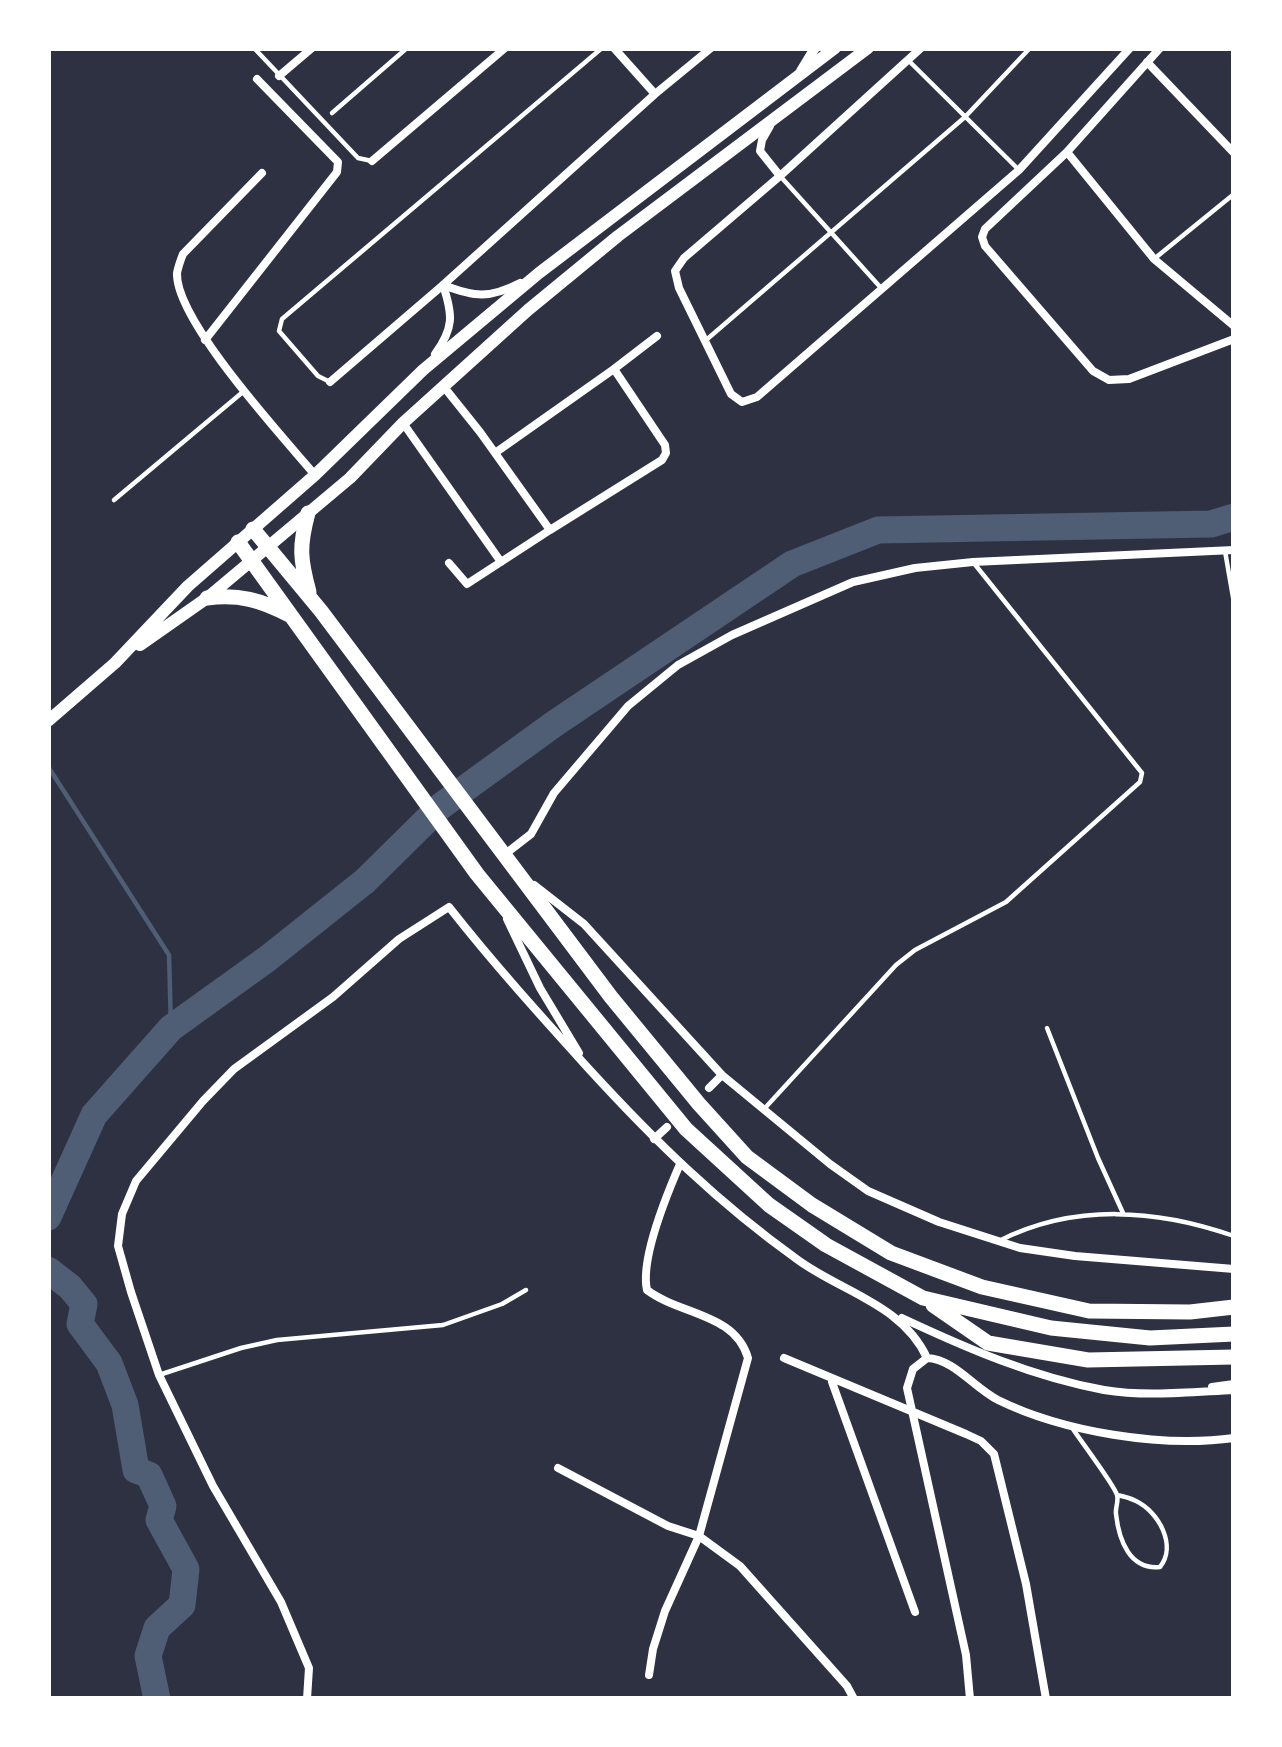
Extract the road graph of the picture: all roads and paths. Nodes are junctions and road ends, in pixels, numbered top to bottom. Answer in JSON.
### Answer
{"nodes":[{"id":1,"x":254,"y":48,"type":"edge"},
{"id":2,"x":312,"y":48,"type":"edge"},
{"id":3,"x":407,"y":48,"type":"edge"},
{"id":4,"x":505,"y":48,"type":"edge"},
{"id":5,"x":602,"y":48,"type":"edge"},
{"id":6,"x":614,"y":48,"type":"edge"},
{"id":7,"x":711,"y":48,"type":"edge"},
{"id":8,"x":815,"y":48,"type":"edge"},
{"id":9,"x":835,"y":48,"type":"edge"},
{"id":10,"x":868,"y":48,"type":"edge"},
{"id":11,"x":921,"y":48,"type":"edge"},
{"id":12,"x":1030,"y":48,"type":"edge"},
{"id":13,"x":1130,"y":48,"type":"edge"},
{"id":14,"x":1160,"y":48,"type":"edge"},
{"id":15,"x":908,"y":59,"type":"junction"},
{"id":16,"x":1147,"y":62,"type":"junction"},
{"id":17,"x":800,"y":74,"type":"junction"},
{"id":18,"x":279,"y":76,"type":"junction"},
{"id":19,"x":257,"y":79,"type":"dead end"},
{"id":20,"x":655,"y":94,"type":"junction"},
{"id":21,"x":332,"y":113,"type":"dead end"},
{"id":22,"x":965,"y":117,"type":"junction"},
{"id":23,"x":773,"y":120,"type":"junction"},
{"id":24,"x":1066,"y":152,"type":"junction"},
{"id":25,"x":1234,"y":153,"type":"edge"},
{"id":26,"x":372,"y":161,"type":"joint"},
{"id":27,"x":1019,"y":170,"type":"junction"},
{"id":28,"x":262,"y":173,"type":"dead end"},
{"id":29,"x":780,"y":176,"type":"junction"},
{"id":30,"x":1234,"y":194,"type":"edge"},
{"id":31,"x":829,"y":233,"type":"junction"},
{"id":32,"x":1154,"y":259,"type":"junction"},
{"id":33,"x":539,"y":273,"type":"junction"},
{"id":34,"x":442,"y":285,"type":"junction"},
{"id":35,"x":882,"y":289,"type":"junction"},
{"id":36,"x":1234,"y":326,"type":"edge"},
{"id":37,"x":657,"y":336,"type":"dead end"},
{"id":38,"x":1234,"y":339,"type":"edge"},
{"id":39,"x":205,"y":340,"type":"junction"},
{"id":40,"x":705,"y":341,"type":"junction"},
{"id":41,"x":614,"y":369,"type":"junction"},
{"id":42,"x":423,"y":370,"type":"junction"},
{"id":43,"x":330,"y":382,"type":"joint"},
{"id":44,"x":444,"y":388,"type":"junction"},
{"id":45,"x":244,"y":391,"type":"junction"},
{"id":46,"x":403,"y":423,"type":"junction"},
{"id":47,"x":495,"y":453,"type":"junction"},
{"id":48,"x":315,"y":475,"type":"junction"},
{"id":49,"x":114,"y":500,"type":"dead end"},
{"id":50,"x":308,"y":513,"type":"junction"},
{"id":51,"x":253,"y":529,"type":"junction"},
{"id":52,"x":550,"y":530,"type":"junction"},
{"id":53,"x":238,"y":542,"type":"junction"},
{"id":54,"x":268,"y":547,"type":"junction"},
{"id":55,"x":1230,"y":550,"type":"edge"},
{"id":56,"x":251,"y":561,"type":"junction"},
{"id":57,"x":501,"y":562,"type":"junction"},
{"id":58,"x":973,"y":562,"type":"junction"},
{"id":59,"x":449,"y":563,"type":"dead end"},
{"id":60,"x":207,"y":598,"type":"junction"},
{"id":61,"x":312,"y":600,"type":"junction"},
{"id":62,"x":1234,"y":603,"type":"edge"},
{"id":63,"x":292,"y":616,"type":"junction"},
{"id":64,"x":115,"y":663,"type":"junction"},
{"id":65,"x":48,"y":721,"type":"edge"},
{"id":66,"x":500,"y":848,"type":"junction"},
{"id":67,"x":518,"y":873,"type":"junction"},
{"id":68,"x":497,"y":898,"type":"junction"},
{"id":69,"x":1047,"y":1028,"type":"dead end"},
{"id":70,"x":590,"y":1070,"type":"junction"},
{"id":71,"x":722,"y":1075,"type":"junction"},
{"id":72,"x":709,"y":1088,"type":"dead end"},
{"id":73,"x":763,"y":1111,"type":"junction"},
{"id":74,"x":667,"y":1127,"type":"dead end"},
{"id":75,"x":654,"y":1139,"type":"junction"},
{"id":76,"x":680,"y":1164,"type":"junction"},
{"id":77,"x":1124,"y":1213,"type":"junction"},
{"id":78,"x":1234,"y":1236,"type":"edge"},
{"id":79,"x":999,"y":1241,"type":"junction"},
{"id":80,"x":1234,"y":1269,"type":"edge"},
{"id":81,"x":842,"y":1288,"type":"junction"},
{"id":82,"x":526,"y":1290,"type":"dead end"},
{"id":83,"x":923,"y":1298,"type":"junction"},
{"id":84,"x":1234,"y":1307,"type":"edge"},
{"id":85,"x":1234,"y":1334,"type":"edge"},
{"id":86,"x":1234,"y":1357,"type":"edge"},
{"id":87,"x":784,"y":1358,"type":"dead end"},
{"id":88,"x":927,"y":1358,"type":"junction"},
{"id":89,"x":159,"y":1375,"type":"junction"},
{"id":90,"x":832,"y":1380,"type":"junction"},
{"id":91,"x":1234,"y":1387,"type":"edge"},
{"id":92,"x":912,"y":1411,"type":"junction"},
{"id":93,"x":1070,"y":1424,"type":"junction"},
{"id":94,"x":1234,"y":1438,"type":"edge"},
{"id":95,"x":558,"y":1468,"type":"dead end"},
{"id":96,"x":1117,"y":1495,"type":"junction"},
{"id":97,"x":699,"y":1536,"type":"junction"},
{"id":98,"x":915,"y":1612,"type":"dead end"},
{"id":99,"x":649,"y":1675,"type":"dead end"},
{"id":100,"x":307,"y":1699,"type":"edge"},
{"id":101,"x":854,"y":1699,"type":"edge"},
{"id":102,"x":970,"y":1699,"type":"edge"},
{"id":103,"x":1046,"y":1699,"type":"edge"}],
"edges":[{"from":1,"to":18,"type":"lane"},
{"from":2,"to":18,"type":"street"},
{"from":3,"to":21,"type":"lane"},
{"from":4,"to":26,"type":"street"},
{"from":5,"to":43,"type":"lane"},
{"from":6,"to":20,"type":"street"},
{"from":7,"to":20,"type":"street"},
{"from":8,"to":17,"type":"street"},
{"from":9,"to":17,"type":"main road"},
{"from":10,"to":23,"type":"main road"},
{"from":11,"to":15,"type":"street"},
{"from":12,"to":22,"type":"lane"},
{"from":13,"to":27,"type":"street"},
{"from":14,"to":16,"type":"street"},
{"from":15,"to":22,"type":"lane"},
{"from":15,"to":29,"type":"street"},
{"from":16,"to":24,"type":"street"},
{"from":16,"to":25,"type":"street"},
{"from":17,"to":33,"type":"main road"},
{"from":18,"to":26,"type":"lane"},
{"from":19,"to":39,"type":"street"},
{"from":20,"to":34,"type":"street"},
{"from":22,"to":27,"type":"lane"},
{"from":22,"to":31,"type":"lane"},
{"from":23,"to":29,"type":"street"},
{"from":23,"to":44,"type":"main road"},
{"from":24,"to":32,"type":"street"},
{"from":24,"to":38,"type":"street"},
{"from":27,"to":35,"type":"street"},
{"from":28,"to":39,"type":"street"},
{"from":29,"to":31,"type":"lane"},
{"from":29,"to":40,"type":"street"},
{"from":30,"to":32,"type":"lane"},
{"from":31,"to":35,"type":"lane"},
{"from":31,"to":40,"type":"lane"},
{"from":32,"to":36,"type":"street"},
{"from":33,"to":34,"type":"street"},
{"from":33,"to":42,"type":"main road"},
{"from":34,"to":42,"type":"street"},
{"from":34,"to":43,"type":"street"},
{"from":35,"to":40,"type":"street"},
{"from":37,"to":41,"type":"street"},
{"from":39,"to":45,"type":"street"},
{"from":41,"to":47,"type":"street"},
{"from":41,"to":52,"type":"street"},
{"from":42,"to":48,"type":"main road"},
{"from":44,"to":46,"type":"main road"},
{"from":44,"to":47,"type":"street"},
{"from":45,"to":48,"type":"street"},
{"from":45,"to":49,"type":"lane"},
{"from":46,"to":50,"type":"main road"},
{"from":46,"to":57,"type":"street"},
{"from":47,"to":52,"type":"street"},
{"from":48,"to":51,"type":"main road"},
{"from":50,"to":54,"type":"main road"},
{"from":50,"to":61,"type":"highway"},
{"from":51,"to":53,"type":"main road"},
{"from":51,"to":54,"type":"highway"},
{"from":52,"to":57,"type":"street"},
{"from":53,"to":56,"type":"highway"},
{"from":53,"to":64,"type":"main road"},
{"from":54,"to":56,"type":"main road"},
{"from":54,"to":61,"type":"highway"},
{"from":55,"to":58,"type":"street"},
{"from":55,"to":62,"type":"lane"},
{"from":56,"to":60,"type":"main road"},
{"from":56,"to":63,"type":"highway"},
{"from":57,"to":59,"type":"street"},
{"from":58,"to":66,"type":"street"},
{"from":58,"to":73,"type":"lane"},
{"from":60,"to":63,"type":"highway"},
{"from":60,"to":64,"type":"main road"},
{"from":61,"to":66,"type":"highway"},
{"from":63,"to":68,"type":"highway"},
{"from":64,"to":65,"type":"main road"},
{"from":66,"to":67,"type":"highway"},
{"from":67,"to":71,"type":"street"},
{"from":67,"to":84,"type":"highway"},
{"from":68,"to":70,"type":"street"},
{"from":68,"to":83,"type":"highway"},
{"from":69,"to":77,"type":"lane"},
{"from":70,"to":75,"type":"street"},
{"from":70,"to":89,"type":"street"},
{"from":71,"to":72,"type":"street"},
{"from":71,"to":73,"type":"street"},
{"from":73,"to":79,"type":"street"},
{"from":74,"to":75,"type":"street"},
{"from":75,"to":76,"type":"street"},
{"from":76,"to":81,"type":"street"},
{"from":76,"to":97,"type":"street"},
{"from":77,"to":78,"type":"lane"},
{"from":77,"to":79,"type":"lane"},
{"from":79,"to":80,"type":"street"},
{"from":81,"to":88,"type":"street"},
{"from":81,"to":91,"type":"street"},
{"from":82,"to":89,"type":"lane"},
{"from":83,"to":85,"type":"highway"},
{"from":83,"to":86,"type":"highway"},
{"from":87,"to":90,"type":"street"},
{"from":88,"to":92,"type":"street"},
{"from":88,"to":93,"type":"street"},
{"from":89,"to":100,"type":"street"},
{"from":90,"to":92,"type":"street"},
{"from":90,"to":98,"type":"street"},
{"from":92,"to":102,"type":"street"},
{"from":92,"to":103,"type":"street"},
{"from":93,"to":94,"type":"street"},
{"from":93,"to":96,"type":"lane"},
{"from":95,"to":97,"type":"street"},
{"from":96,"to":96,"type":"lane"},
{"from":97,"to":99,"type":"street"},
{"from":97,"to":101,"type":"street"}]}
